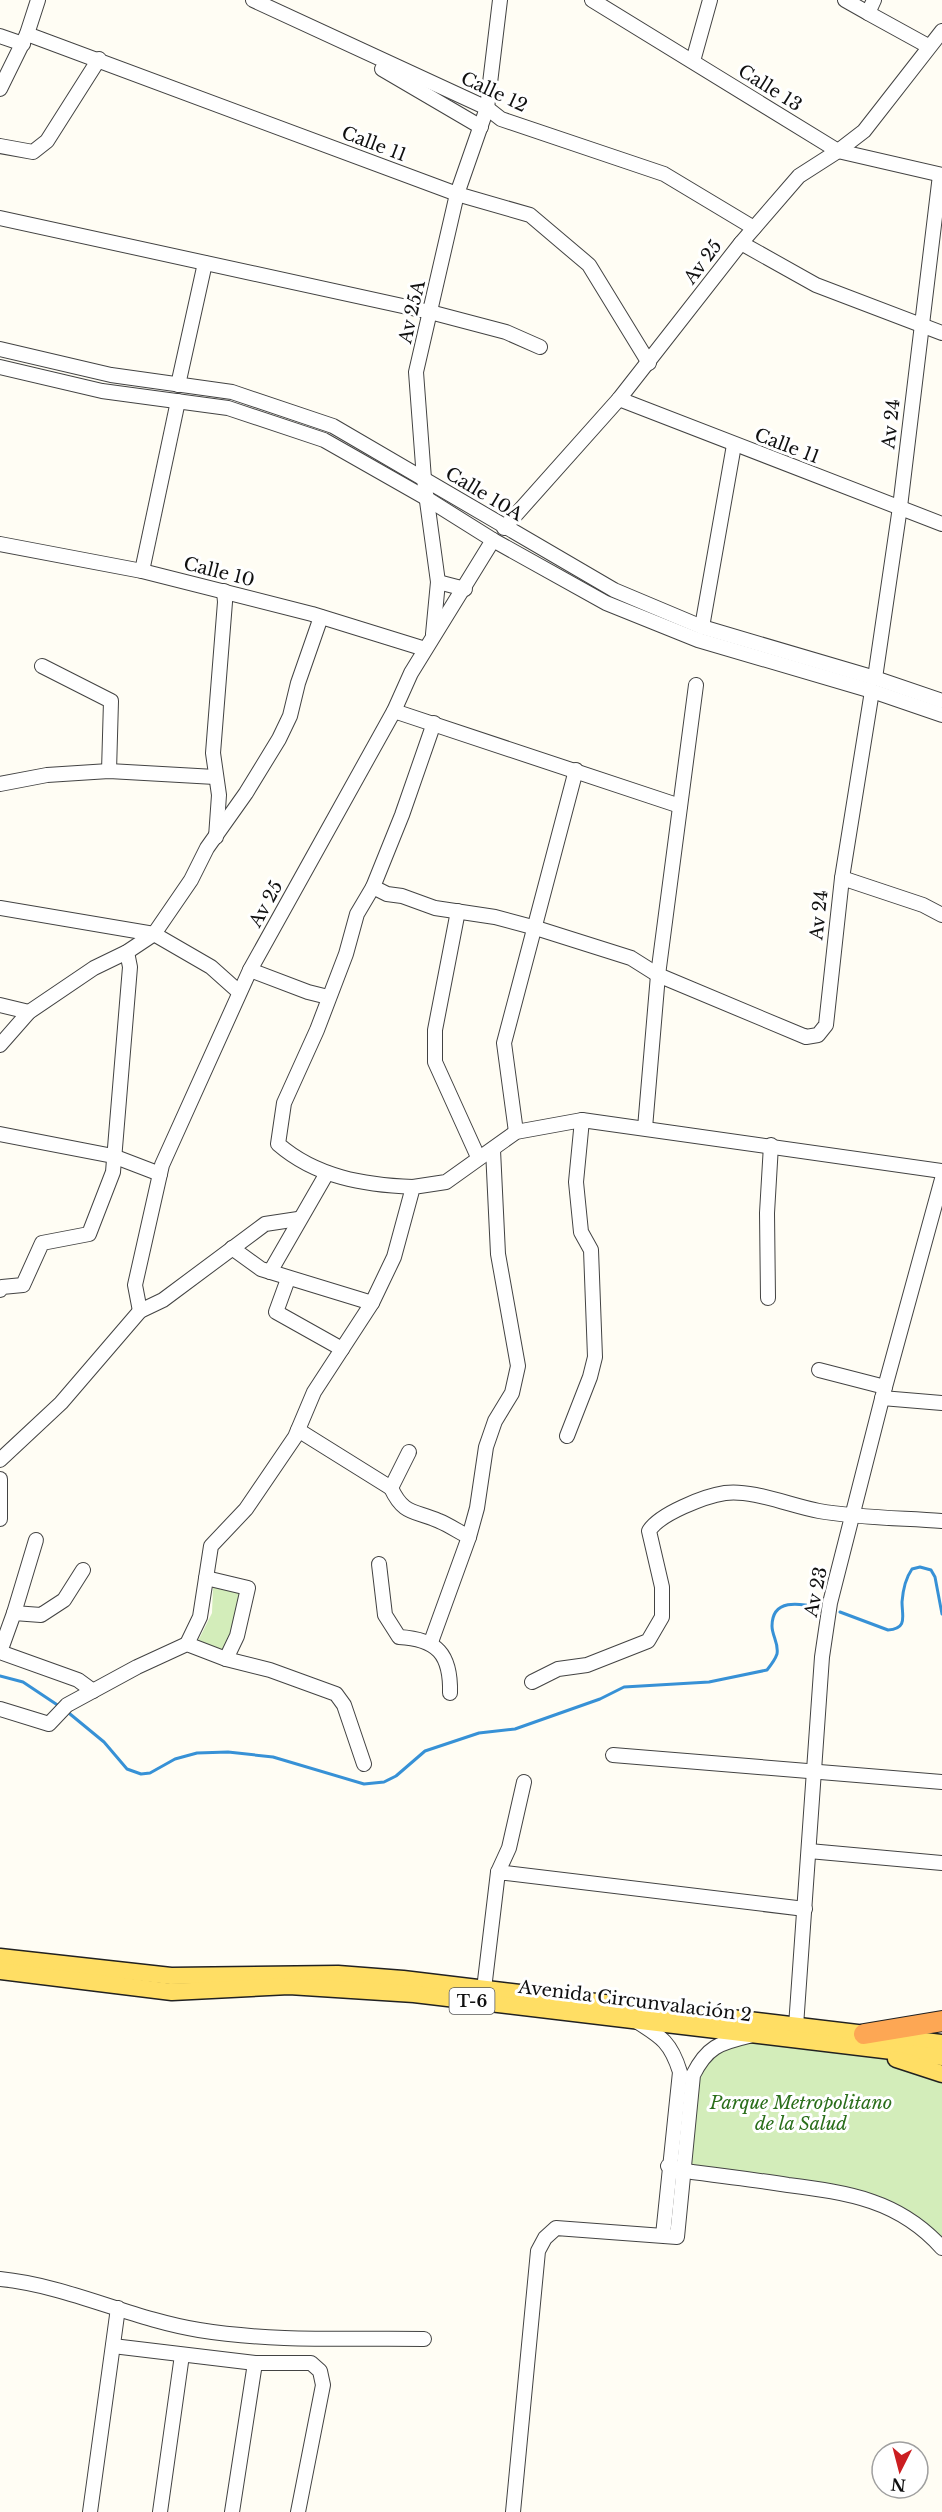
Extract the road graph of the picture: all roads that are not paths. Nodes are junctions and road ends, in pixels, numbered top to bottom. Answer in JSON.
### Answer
{"nodes":[{"id":1,"x":38,"y":0,"type":"edge"},
{"id":2,"x":253,"y":0,"type":"edge"},
{"id":3,"x":500,"y":0,"type":"edge"},
{"id":4,"x":592,"y":0,"type":"edge"},
{"id":5,"x":710,"y":0,"type":"edge"},
{"id":6,"x":845,"y":0,"type":"edge"},
{"id":7,"x":871,"y":6,"type":"edge"},
{"id":8,"x":318,"y":31,"type":"junction"},
{"id":9,"x":942,"y":31,"type":"edge"},
{"id":10,"x":0,"y":36,"type":"edge"},
{"id":11,"x":25,"y":39,"type":"junction"},
{"id":12,"x":928,"y":46,"type":"junction"},
{"id":13,"x":99,"y":59,"type":"junction"},
{"id":14,"x":693,"y":61,"type":"junction"},
{"id":15,"x":0,"y":89,"type":"edge"},
{"id":16,"x":487,"y":108,"type":"junction"},
{"id":17,"x":481,"y":127,"type":"junction"},
{"id":18,"x":0,"y":146,"type":"edge"},
{"id":19,"x":838,"y":151,"type":"junction"},
{"id":20,"x":941,"y":175,"type":"edge"},
{"id":21,"x":457,"y":194,"type":"junction"},
{"id":22,"x":0,"y":218,"type":"edge"},
{"id":23,"x":754,"y":228,"type":"junction"},
{"id":24,"x":741,"y":243,"type":"junction"},
{"id":25,"x":205,"y":263,"type":"junction"},
{"id":26,"x":430,"y":312,"type":"junction"},
{"id":27,"x":920,"y":326,"type":"junction"},
{"id":28,"x":942,"y":333,"type":"edge"},
{"id":29,"x":540,"y":347,"type":"dead end"},
{"id":30,"x":0,"y":349,"type":"edge"},
{"id":31,"x":649,"y":363,"type":"junction"},
{"id":32,"x":0,"y":367,"type":"edge"},
{"id":33,"x":178,"y":385,"type":"junction"},
{"id":34,"x":619,"y":399,"type":"junction"},
{"id":35,"x":178,"y":401,"type":"junction"},
{"id":36,"x":734,"y":445,"type":"junction"},
{"id":37,"x":424,"y":479,"type":"junction"},
{"id":38,"x":426,"y":498,"type":"junction"},
{"id":39,"x":900,"y":507,"type":"junction"},
{"id":40,"x":942,"y":524,"type":"edge"},
{"id":41,"x":504,"y":528,"type":"junction"},
{"id":42,"x":493,"y":540,"type":"junction"},
{"id":43,"x":1,"y":547,"type":"edge"},
{"id":44,"x":142,"y":572,"type":"junction"},
{"id":45,"x":438,"y":582,"type":"junction"},
{"id":46,"x":465,"y":589,"type":"junction"},
{"id":47,"x":224,"y":591,"type":"junction"},
{"id":48,"x":321,"y":617,"type":"junction"},
{"id":49,"x":702,"y":627,"type":"junction"},
{"id":50,"x":429,"y":643,"type":"junction"},
{"id":51,"x":42,"y":666,"type":"dead end"},
{"id":52,"x":874,"y":684,"type":"junction"},
{"id":53,"x":696,"y":685,"type":"dead end"},
{"id":54,"x":942,"y":701,"type":"edge"},
{"id":55,"x":394,"y":711,"type":"junction"},
{"id":56,"x":942,"y":715,"type":"edge"},
{"id":57,"x":434,"y":723,"type":"junction"},
{"id":58,"x":576,"y":770,"type":"junction"},
{"id":59,"x":109,"y":771,"type":"junction"},
{"id":60,"x":215,"y":777,"type":"junction"},
{"id":61,"x":0,"y":784,"type":"edge"},
{"id":62,"x":680,"y":806,"type":"junction"},
{"id":63,"x":216,"y":837,"type":"junction"},
{"id":64,"x":842,"y":878,"type":"junction"},
{"id":65,"x":373,"y":887,"type":"junction"},
{"id":66,"x":0,"y":908,"type":"edge"},
{"id":67,"x":458,"y":911,"type":"junction"},
{"id":68,"x":942,"y":915,"type":"edge"},
{"id":69,"x":536,"y":928,"type":"junction"},
{"id":70,"x":154,"y":934,"type":"junction"},
{"id":71,"x":127,"y":952,"type":"junction"},
{"id":72,"x":250,"y":970,"type":"junction"},
{"id":73,"x":658,"y":975,"type":"junction"},
{"id":74,"x":239,"y":992,"type":"junction"},
{"id":75,"x":328,"y":997,"type":"junction"},
{"id":76,"x":0,"y":1005,"type":"edge"},
{"id":77,"x":29,"y":1012,"type":"junction"},
{"id":78,"x":0,"y":1045,"type":"edge"},
{"id":79,"x":582,"y":1120,"type":"junction"},
{"id":80,"x":645,"y":1128,"type":"junction"},
{"id":81,"x":516,"y":1132,"type":"junction"},
{"id":82,"x":0,"y":1134,"type":"edge"},
{"id":83,"x":771,"y":1145,"type":"junction"},
{"id":84,"x":493,"y":1150,"type":"junction"},
{"id":85,"x":113,"y":1156,"type":"junction"},
{"id":86,"x":478,"y":1157,"type":"junction"},
{"id":87,"x":942,"y":1171,"type":"edge"},
{"id":88,"x":327,"y":1173,"type":"junction"},
{"id":89,"x":160,"y":1174,"type":"junction"},
{"id":90,"x":942,"y":1179,"type":"edge"},
{"id":91,"x":414,"y":1187,"type":"junction"},
{"id":92,"x":298,"y":1219,"type":"junction"},
{"id":93,"x":232,"y":1248,"type":"junction"},
{"id":94,"x":270,"y":1272,"type":"junction"},
{"id":95,"x":288,"y":1279,"type":"junction"},
{"id":96,"x":0,"y":1290,"type":"edge"},
{"id":97,"x":768,"y":1298,"type":"dead end"},
{"id":98,"x":372,"y":1303,"type":"junction"},
{"id":99,"x":140,"y":1311,"type":"junction"},
{"id":100,"x":342,"y":1349,"type":"junction"},
{"id":101,"x":819,"y":1370,"type":"dead end"},
{"id":102,"x":884,"y":1393,"type":"junction"},
{"id":103,"x":942,"y":1403,"type":"edge"},
{"id":104,"x":298,"y":1430,"type":"junction"},
{"id":105,"x":567,"y":1436,"type":"dead end"},
{"id":106,"x":409,"y":1452,"type":"dead end"},
{"id":107,"x":0,"y":1460,"type":"edge"},
{"id":108,"x":0,"y":1479,"type":"edge"},
{"id":109,"x":391,"y":1488,"type":"junction"},
{"id":110,"x":853,"y":1514,"type":"junction"},
{"id":111,"x":0,"y":1519,"type":"edge"},
{"id":112,"x":942,"y":1521,"type":"edge"},
{"id":113,"x":469,"y":1538,"type":"junction"},
{"id":114,"x":36,"y":1540,"type":"dead end"},
{"id":115,"x":379,"y":1564,"type":"dead end"},
{"id":116,"x":83,"y":1570,"type":"dead end"},
{"id":117,"x":206,"y":1578,"type":"junction"},
{"id":118,"x":14,"y":1613,"type":"junction"},
{"id":119,"x":431,"y":1642,"type":"junction"},
{"id":120,"x":187,"y":1644,"type":"junction"},
{"id":121,"x":226,"y":1659,"type":"junction"},
{"id":122,"x":532,"y":1682,"type":"dead end"},
{"id":123,"x":93,"y":1691,"type":"junction"},
{"id":124,"x":450,"y":1693,"type":"dead end"},
{"id":125,"x":0,"y":1709,"type":"edge"},
{"id":126,"x":613,"y":1755,"type":"dead end"},
{"id":127,"x":364,"y":1764,"type":"dead end"},
{"id":128,"x":814,"y":1770,"type":"junction"},
{"id":129,"x":524,"y":1782,"type":"dead end"},
{"id":130,"x":942,"y":1782,"type":"edge"},
{"id":131,"x":809,"y":1851,"type":"junction"},
{"id":132,"x":942,"y":1863,"type":"edge"},
{"id":133,"x":498,"y":1872,"type":"junction"},
{"id":134,"x":805,"y":1908,"type":"junction"},
{"id":135,"x":0,"y":1958,"type":"edge"},
{"id":136,"x":0,"y":1971,"type":"edge"},
{"id":137,"x":484,"y":1989,"type":"junction"},
{"id":138,"x":634,"y":2020,"type":"junction"},
{"id":139,"x":942,"y":2021,"type":"edge"},
{"id":140,"x":796,"y":2026,"type":"junction"},
{"id":141,"x":754,"y":2034,"type":"junction"},
{"id":142,"x":863,"y":2040,"type":"junction"},
{"id":143,"x":942,"y":2043,"type":"edge"},
{"id":144,"x":942,"y":2057,"type":"edge"},
{"id":145,"x":942,"y":2074,"type":"edge"},
{"id":146,"x":668,"y":2166,"type":"junction"},
{"id":147,"x":683,"y":2169,"type":"junction"},
{"id":148,"x":670,"y":2236,"type":"junction"},
{"id":149,"x":942,"y":2248,"type":"edge"},
{"id":150,"x":0,"y":2279,"type":"edge"},
{"id":151,"x":118,"y":2308,"type":"junction"},
{"id":152,"x":424,"y":2339,"type":"dead end"},
{"id":153,"x":113,"y":2346,"type":"junction"},
{"id":154,"x":182,"y":2355,"type":"junction"},
{"id":155,"x":255,"y":2363,"type":"junction"},
{"id":156,"x":90,"y":2512,"type":"edge"},
{"id":157,"x":160,"y":2512,"type":"edge"},
{"id":158,"x":232,"y":2512,"type":"edge"},
{"id":159,"x":298,"y":2512,"type":"edge"},
{"id":160,"x":513,"y":2512,"type":"edge"}],
"edges":[{"from":1,"to":11,"type":"street"},
{"from":2,"to":8,"type":"street","name":"Calle 12"},
{"from":3,"to":16,"type":"street","name":"Av 25A"},
{"from":4,"to":14,"type":"street","name":"Calle 13"},
{"from":5,"to":14,"type":"street"},
{"from":6,"to":7,"type":"street"},
{"from":7,"to":12,"type":"street"},
{"from":8,"to":16,"type":"street","name":"Calle 12"},
{"from":8,"to":17,"type":"street"},
{"from":9,"to":12,"type":"street","name":"Av 25"},
{"from":10,"to":11,"type":"street","name":"Calle 11"},
{"from":11,"to":13,"type":"street","name":"Calle 11"},
{"from":11,"to":15,"type":"street"},
{"from":12,"to":19,"type":"street","name":"Av 25"},
{"from":13,"to":18,"type":"street"},
{"from":13,"to":21,"type":"street","name":"Calle 11"},
{"from":14,"to":19,"type":"street","name":"Calle 13"},
{"from":16,"to":17,"type":"street","name":"Av 25A"},
{"from":16,"to":23,"type":"street","name":"Calle 12"},
{"from":17,"to":21,"type":"street","name":"Av 25A"},
{"from":19,"to":20,"type":"street","name":"Calle 13"},
{"from":19,"to":23,"type":"street","name":"Av 25"},
{"from":20,"to":27,"type":"street","name":"Av 24"},
{"from":21,"to":26,"type":"street","name":"Av 25A"},
{"from":21,"to":31,"type":"street","name":"Calle 11"},
{"from":22,"to":25,"type":"street"},
{"from":23,"to":24,"type":"street","name":"Av 25"},
{"from":24,"to":27,"type":"street"},
{"from":24,"to":31,"type":"street","name":"Av 25"},
{"from":25,"to":26,"type":"street"},
{"from":25,"to":33,"type":"street"},
{"from":26,"to":29,"type":"street"},
{"from":26,"to":37,"type":"street","name":"Av 25A"},
{"from":27,"to":28,"type":"street"},
{"from":27,"to":39,"type":"street","name":"Av 24"},
{"from":30,"to":33,"type":"street","name":"Calle 10A"},
{"from":31,"to":34,"type":"street","name":"Av 25"},
{"from":32,"to":35,"type":"street","name":"Calle 10A"},
{"from":33,"to":37,"type":"street","name":"Calle 10A"},
{"from":34,"to":36,"type":"street","name":"Calle 11"},
{"from":34,"to":41,"type":"street","name":"Av 25"},
{"from":35,"to":38,"type":"street","name":"Calle 10A"},
{"from":35,"to":44,"type":"street"},
{"from":36,"to":39,"type":"street","name":"Calle 11"},
{"from":36,"to":49,"type":"street"},
{"from":37,"to":38,"type":"street","name":"Av 25A"},
{"from":37,"to":41,"type":"street","name":"Calle 10A"},
{"from":38,"to":42,"type":"street","name":"Calle 10A"},
{"from":38,"to":45,"type":"street","name":"Av 25A"},
{"from":39,"to":40,"type":"street","name":"Calle 11"},
{"from":39,"to":52,"type":"street","name":"Av 24"},
{"from":41,"to":49,"type":"street","name":"Calle 10A"},
{"from":42,"to":46,"type":"street","name":"Av 25"},
{"from":42,"to":52,"type":"street","name":"Calle 10A"},
{"from":43,"to":44,"type":"street","name":"Calle 10"},
{"from":44,"to":47,"type":"street","name":"Calle 10"},
{"from":45,"to":46,"type":"street"},
{"from":45,"to":50,"type":"street","name":"Av 25A"},
{"from":46,"to":50,"type":"street","name":"Av 25"},
{"from":47,"to":48,"type":"street","name":"Calle 10"},
{"from":47,"to":60,"type":"street"},
{"from":48,"to":50,"type":"street","name":"Calle 10"},
{"from":48,"to":63,"type":"street"},
{"from":49,"to":52,"type":"street","name":"Calle 10A"},
{"from":50,"to":55,"type":"street","name":"Av 25"},
{"from":51,"to":59,"type":"street"},
{"from":52,"to":54,"type":"street","name":"Calle 10A"},
{"from":52,"to":56,"type":"street","name":"Calle 10A"},
{"from":52,"to":64,"type":"street","name":"Av 24"},
{"from":53,"to":62,"type":"street"},
{"from":55,"to":57,"type":"street"},
{"from":55,"to":72,"type":"street","name":"Av 25"},
{"from":57,"to":58,"type":"street"},
{"from":57,"to":65,"type":"street"},
{"from":58,"to":62,"type":"street"},
{"from":58,"to":69,"type":"street"},
{"from":59,"to":60,"type":"street"},
{"from":59,"to":61,"type":"street"},
{"from":60,"to":63,"type":"street"},
{"from":62,"to":73,"type":"street"},
{"from":63,"to":70,"type":"street"},
{"from":64,"to":68,"type":"street"},
{"from":64,"to":73,"type":"street","name":"Av 24"},
{"from":65,"to":67,"type":"street"},
{"from":65,"to":75,"type":"street"},
{"from":66,"to":70,"type":"street"},
{"from":67,"to":69,"type":"street"},
{"from":67,"to":86,"type":"street"},
{"from":69,"to":73,"type":"street"},
{"from":69,"to":81,"type":"street"},
{"from":70,"to":71,"type":"street"},
{"from":70,"to":74,"type":"street"},
{"from":71,"to":77,"type":"street"},
{"from":71,"to":85,"type":"street"},
{"from":72,"to":74,"type":"street","name":"Av 25"},
{"from":72,"to":75,"type":"street"},
{"from":73,"to":80,"type":"street"},
{"from":74,"to":89,"type":"street","name":"Av 25"},
{"from":75,"to":88,"type":"street"},
{"from":76,"to":77,"type":"street"},
{"from":77,"to":78,"type":"street"},
{"from":79,"to":80,"type":"street"},
{"from":79,"to":81,"type":"street"},
{"from":79,"to":105,"type":"street"},
{"from":80,"to":83,"type":"street"},
{"from":81,"to":84,"type":"street"},
{"from":82,"to":85,"type":"street"},
{"from":83,"to":87,"type":"street"},
{"from":83,"to":97,"type":"street"},
{"from":84,"to":86,"type":"street"},
{"from":84,"to":113,"type":"street"},
{"from":85,"to":89,"type":"street"},
{"from":85,"to":96,"type":"street"},
{"from":86,"to":91,"type":"street"},
{"from":88,"to":91,"type":"street"},
{"from":88,"to":92,"type":"street"},
{"from":89,"to":99,"type":"street","name":"Av 25"},
{"from":90,"to":102,"type":"street","name":"Av 23"},
{"from":91,"to":98,"type":"street"},
{"from":92,"to":93,"type":"street"},
{"from":92,"to":94,"type":"street"},
{"from":93,"to":94,"type":"street"},
{"from":93,"to":99,"type":"street"},
{"from":94,"to":95,"type":"street"},
{"from":95,"to":98,"type":"street"},
{"from":95,"to":100,"type":"street"},
{"from":98,"to":100,"type":"street"},
{"from":99,"to":107,"type":"street"},
{"from":100,"to":104,"type":"street"},
{"from":101,"to":102,"type":"street"},
{"from":102,"to":103,"type":"street"},
{"from":102,"to":110,"type":"street","name":"Av 23"},
{"from":104,"to":109,"type":"street"},
{"from":104,"to":117,"type":"street"},
{"from":106,"to":109,"type":"street"},
{"from":108,"to":111,"type":"street"},
{"from":109,"to":113,"type":"street"},
{"from":110,"to":112,"type":"street"},
{"from":110,"to":122,"type":"street"},
{"from":110,"to":128,"type":"street","name":"Av 23"},
{"from":113,"to":119,"type":"street"},
{"from":114,"to":118,"type":"street"},
{"from":115,"to":119,"type":"street"},
{"from":116,"to":118,"type":"street"},
{"from":117,"to":120,"type":"street"},
{"from":117,"to":121,"type":"street"},
{"from":118,"to":123,"type":"street"},
{"from":119,"to":124,"type":"street"},
{"from":120,"to":121,"type":"street"},
{"from":120,"to":123,"type":"street"},
{"from":121,"to":127,"type":"street"},
{"from":123,"to":125,"type":"street"},
{"from":126,"to":128,"type":"street"},
{"from":128,"to":130,"type":"street"},
{"from":128,"to":131,"type":"street","name":"Av 23"},
{"from":129,"to":133,"type":"street"},
{"from":131,"to":132,"type":"street"},
{"from":131,"to":134,"type":"street","name":"Av 23"},
{"from":133,"to":134,"type":"street"},
{"from":133,"to":137,"type":"street"},
{"from":134,"to":140,"type":"street","name":"Av 23"},
{"from":135,"to":137,"type":"main road","name":"Avenida Circunvalación 2","number":"T-6"},
{"from":136,"to":138,"type":"main road","name":"Avenida Circunvalación 2","number":"T-6"},
{"from":137,"to":140,"type":"main road","name":"Avenida Circunvalación 2","number":"T-6"},
{"from":138,"to":141,"type":"main road","name":"Avenida Circunvalación 2","number":"T-6"},
{"from":138,"to":146,"type":"street"},
{"from":139,"to":142,"type":"highway"},
{"from":140,"to":142,"type":"main road","name":"Avenida Circunvalación 2","number":"T-6"},
{"from":141,"to":142,"type":"main road","name":"Avenida Circunvalación 2","number":"T-6"},
{"from":141,"to":147,"type":"street"},
{"from":142,"to":143,"type":"main road","name":"Avenida Circunvalación 2","number":"T-6"},
{"from":142,"to":144,"type":"main road","name":"Avenida Circunvalación 2","number":"T-6"},
{"from":142,"to":145,"type":"main road"},
{"from":146,"to":147,"type":"street"},
{"from":146,"to":148,"type":"street"},
{"from":147,"to":148,"type":"street"},
{"from":147,"to":149,"type":"street"},
{"from":148,"to":160,"type":"street"},
{"from":150,"to":151,"type":"street"},
{"from":151,"to":152,"type":"street"},
{"from":151,"to":153,"type":"street"},
{"from":153,"to":154,"type":"street"},
{"from":153,"to":156,"type":"street"},
{"from":154,"to":155,"type":"street"},
{"from":154,"to":157,"type":"street"},
{"from":155,"to":158,"type":"street"},
{"from":155,"to":159,"type":"street"}]}
